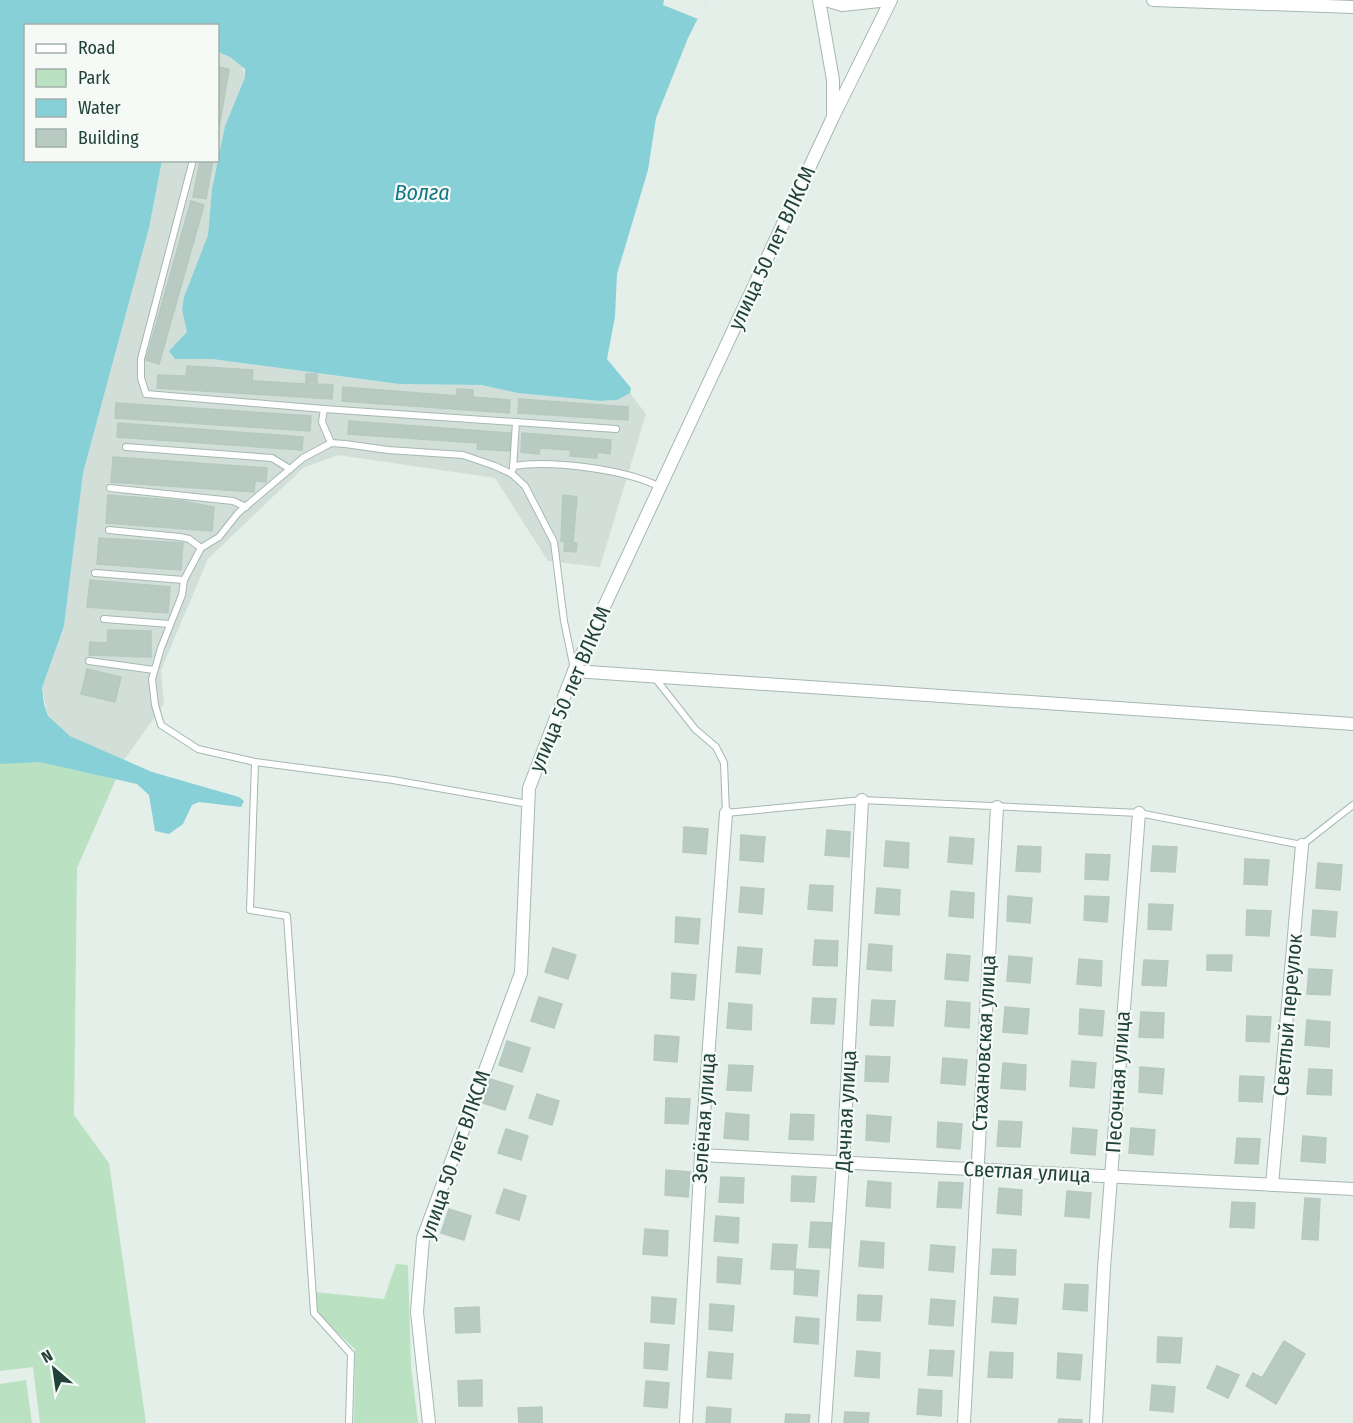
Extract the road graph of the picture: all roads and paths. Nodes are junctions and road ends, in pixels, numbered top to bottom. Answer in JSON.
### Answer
{"nodes":[{"id":1,"x":819,"y":0,"type":"edge"},
{"id":2,"x":826,"y":0,"type":"edge"},
{"id":3,"x":890,"y":0,"type":"edge"},
{"id":4,"x":1153,"y":0,"type":"edge"},
{"id":5,"x":1353,"y":7,"type":"edge"},
{"id":6,"x":834,"y":117,"type":"junction"},
{"id":7,"x":192,"y":162,"type":"edge"},
{"id":8,"x":324,"y":409,"type":"junction"},
{"id":9,"x":516,"y":422,"type":"junction"},
{"id":10,"x":616,"y":429,"type":"dead end"},
{"id":11,"x":331,"y":443,"type":"junction"},
{"id":12,"x":126,"y":447,"type":"dead end"},
{"id":13,"x":513,"y":466,"type":"junction"},
{"id":14,"x":290,"y":469,"type":"junction"},
{"id":15,"x":512,"y":474,"type":"junction"},
{"id":16,"x":660,"y":487,"type":"junction"},
{"id":17,"x":110,"y":488,"type":"dead end"},
{"id":18,"x":246,"y":507,"type":"junction"},
{"id":19,"x":109,"y":530,"type":"dead end"},
{"id":20,"x":201,"y":548,"type":"junction"},
{"id":21,"x":94,"y":573,"type":"dead end"},
{"id":22,"x":184,"y":580,"type":"junction"},
{"id":23,"x":104,"y":619,"type":"dead end"},
{"id":24,"x":170,"y":624,"type":"junction"},
{"id":25,"x":89,"y":661,"type":"dead end"},
{"id":26,"x":154,"y":670,"type":"junction"},
{"id":27,"x":574,"y":671,"type":"junction"},
{"id":28,"x":652,"y":676,"type":"junction"},
{"id":29,"x":1353,"y":724,"type":"edge"},
{"id":30,"x":255,"y":762,"type":"junction"},
{"id":31,"x":862,"y":800,"type":"junction"},
{"id":32,"x":528,"y":804,"type":"junction"},
{"id":33,"x":1353,"y":805,"type":"edge"},
{"id":34,"x":997,"y":807,"type":"junction"},
{"id":35,"x":726,"y":813,"type":"junction"},
{"id":36,"x":1139,"y":813,"type":"junction"},
{"id":37,"x":1302,"y":846,"type":"junction"},
{"id":38,"x":701,"y":1155,"type":"junction"},
{"id":39,"x":843,"y":1162,"type":"junction"},
{"id":40,"x":978,"y":1170,"type":"junction"},
{"id":41,"x":1111,"y":1177,"type":"junction"},
{"id":42,"x":1272,"y":1185,"type":"junction"},
{"id":43,"x":1353,"y":1189,"type":"edge"},
{"id":44,"x":349,"y":1423,"type":"edge"},
{"id":45,"x":429,"y":1423,"type":"edge"},
{"id":46,"x":686,"y":1423,"type":"edge"},
{"id":47,"x":825,"y":1423,"type":"edge"},
{"id":48,"x":964,"y":1423,"type":"edge"},
{"id":49,"x":1096,"y":1423,"type":"edge"}],
"edges":[{"from":1,"to":6,"type":"street"},
{"from":2,"to":3,"type":"street","name":"улица 50 лет ВЛКСМ"},
{"from":3,"to":6,"type":"street","name":"улица 50 лет ВЛКСМ"},
{"from":4,"to":5,"type":"street"},
{"from":6,"to":16,"type":"street","name":"улица 50 лет ВЛКСМ"},
{"from":7,"to":8,"type":"lane"},
{"from":8,"to":9,"type":"lane"},
{"from":8,"to":11,"type":"lane"},
{"from":9,"to":10,"type":"lane"},
{"from":9,"to":13,"type":"lane"},
{"from":11,"to":14,"type":"lane"},
{"from":11,"to":15,"type":"lane"},
{"from":12,"to":14,"type":"lane"},
{"from":13,"to":15,"type":"lane"},
{"from":13,"to":16,"type":"lane"},
{"from":14,"to":18,"type":"lane"},
{"from":15,"to":27,"type":"lane"},
{"from":16,"to":27,"type":"street","name":"улица 50 лет ВЛКСМ"},
{"from":17,"to":18,"type":"lane"},
{"from":18,"to":20,"type":"lane"},
{"from":19,"to":20,"type":"lane"},
{"from":20,"to":22,"type":"lane"},
{"from":21,"to":22,"type":"lane"},
{"from":22,"to":24,"type":"lane"},
{"from":23,"to":24,"type":"lane"},
{"from":24,"to":26,"type":"lane"},
{"from":25,"to":26,"type":"lane"},
{"from":26,"to":30,"type":"lane"},
{"from":27,"to":28,"type":"street"},
{"from":27,"to":32,"type":"street","name":"улица 50 лет ВЛКСМ"},
{"from":28,"to":29,"type":"street"},
{"from":28,"to":35,"type":"lane"},
{"from":30,"to":32,"type":"lane"},
{"from":30,"to":44,"type":"lane"},
{"from":31,"to":34,"type":"lane"},
{"from":31,"to":35,"type":"lane"},
{"from":31,"to":39,"type":"street","name":"Дачная улица"},
{"from":32,"to":45,"type":"street","name":"улица 50 лет ВЛКСМ"},
{"from":33,"to":37,"type":"lane"},
{"from":34,"to":36,"type":"lane"},
{"from":34,"to":40,"type":"street","name":"Стахановская улица"},
{"from":35,"to":38,"type":"street","name":"Зелёная улица"},
{"from":36,"to":37,"type":"lane"},
{"from":36,"to":41,"type":"street","name":"Песочная улица"},
{"from":37,"to":42,"type":"street","name":"Светлый переулок"},
{"from":38,"to":39,"type":"street","name":"Светлая улица"},
{"from":38,"to":46,"type":"street","name":"Зелёная улица"},
{"from":39,"to":40,"type":"street","name":"Светлая улица"},
{"from":39,"to":47,"type":"street","name":"Дачная улица"},
{"from":40,"to":41,"type":"street","name":"Светлая улица"},
{"from":40,"to":48,"type":"street","name":"Стахановская улица"},
{"from":41,"to":42,"type":"street","name":"Светлая улица"},
{"from":41,"to":49,"type":"street","name":"Песочная улица"},
{"from":42,"to":43,"type":"street","name":"Светлая улица"}]}
